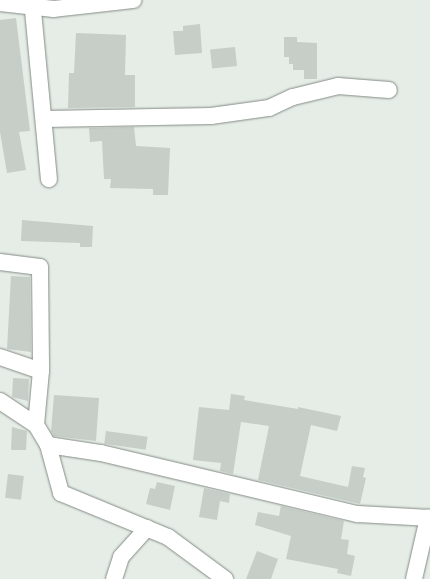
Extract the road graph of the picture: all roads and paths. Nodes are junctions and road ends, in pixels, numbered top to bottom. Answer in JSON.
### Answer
{"nodes":[{"id":1,"x":133,"y":0,"type":"edge"},
{"id":2,"x":0,"y":3,"type":"edge"},
{"id":3,"x":33,"y":3,"type":"edge"},
{"id":4,"x":389,"y":90,"type":"dead end"},
{"id":5,"x":45,"y":119,"type":"junction"},
{"id":6,"x":49,"y":179,"type":"dead end"},
{"id":7,"x":0,"y":262,"type":"edge"},
{"id":8,"x":0,"y":357,"type":"edge"},
{"id":9,"x":41,"y":370,"type":"junction"},
{"id":10,"x":0,"y":401,"type":"edge"},
{"id":11,"x":36,"y":425,"type":"junction"},
{"id":12,"x":48,"y":445,"type":"junction"},
{"id":13,"x":429,"y":518,"type":"edge"},
{"id":14,"x":147,"y":528,"type":"junction"},
{"id":15,"x":114,"y":579,"type":"edge"},
{"id":16,"x":225,"y":579,"type":"edge"},
{"id":17,"x":414,"y":579,"type":"edge"}],
"edges":[{"from":1,"to":3,"type":"street"},
{"from":2,"to":3,"type":"street"},
{"from":3,"to":5,"type":"street"},
{"from":4,"to":5,"type":"street"},
{"from":5,"to":6,"type":"street"},
{"from":7,"to":9,"type":"street"},
{"from":8,"to":9,"type":"street"},
{"from":9,"to":11,"type":"street"},
{"from":10,"to":11,"type":"street"},
{"from":11,"to":12,"type":"street"},
{"from":12,"to":13,"type":"street"},
{"from":12,"to":14,"type":"street"},
{"from":13,"to":17,"type":"street"},
{"from":14,"to":15,"type":"street"},
{"from":14,"to":16,"type":"street"}]}
